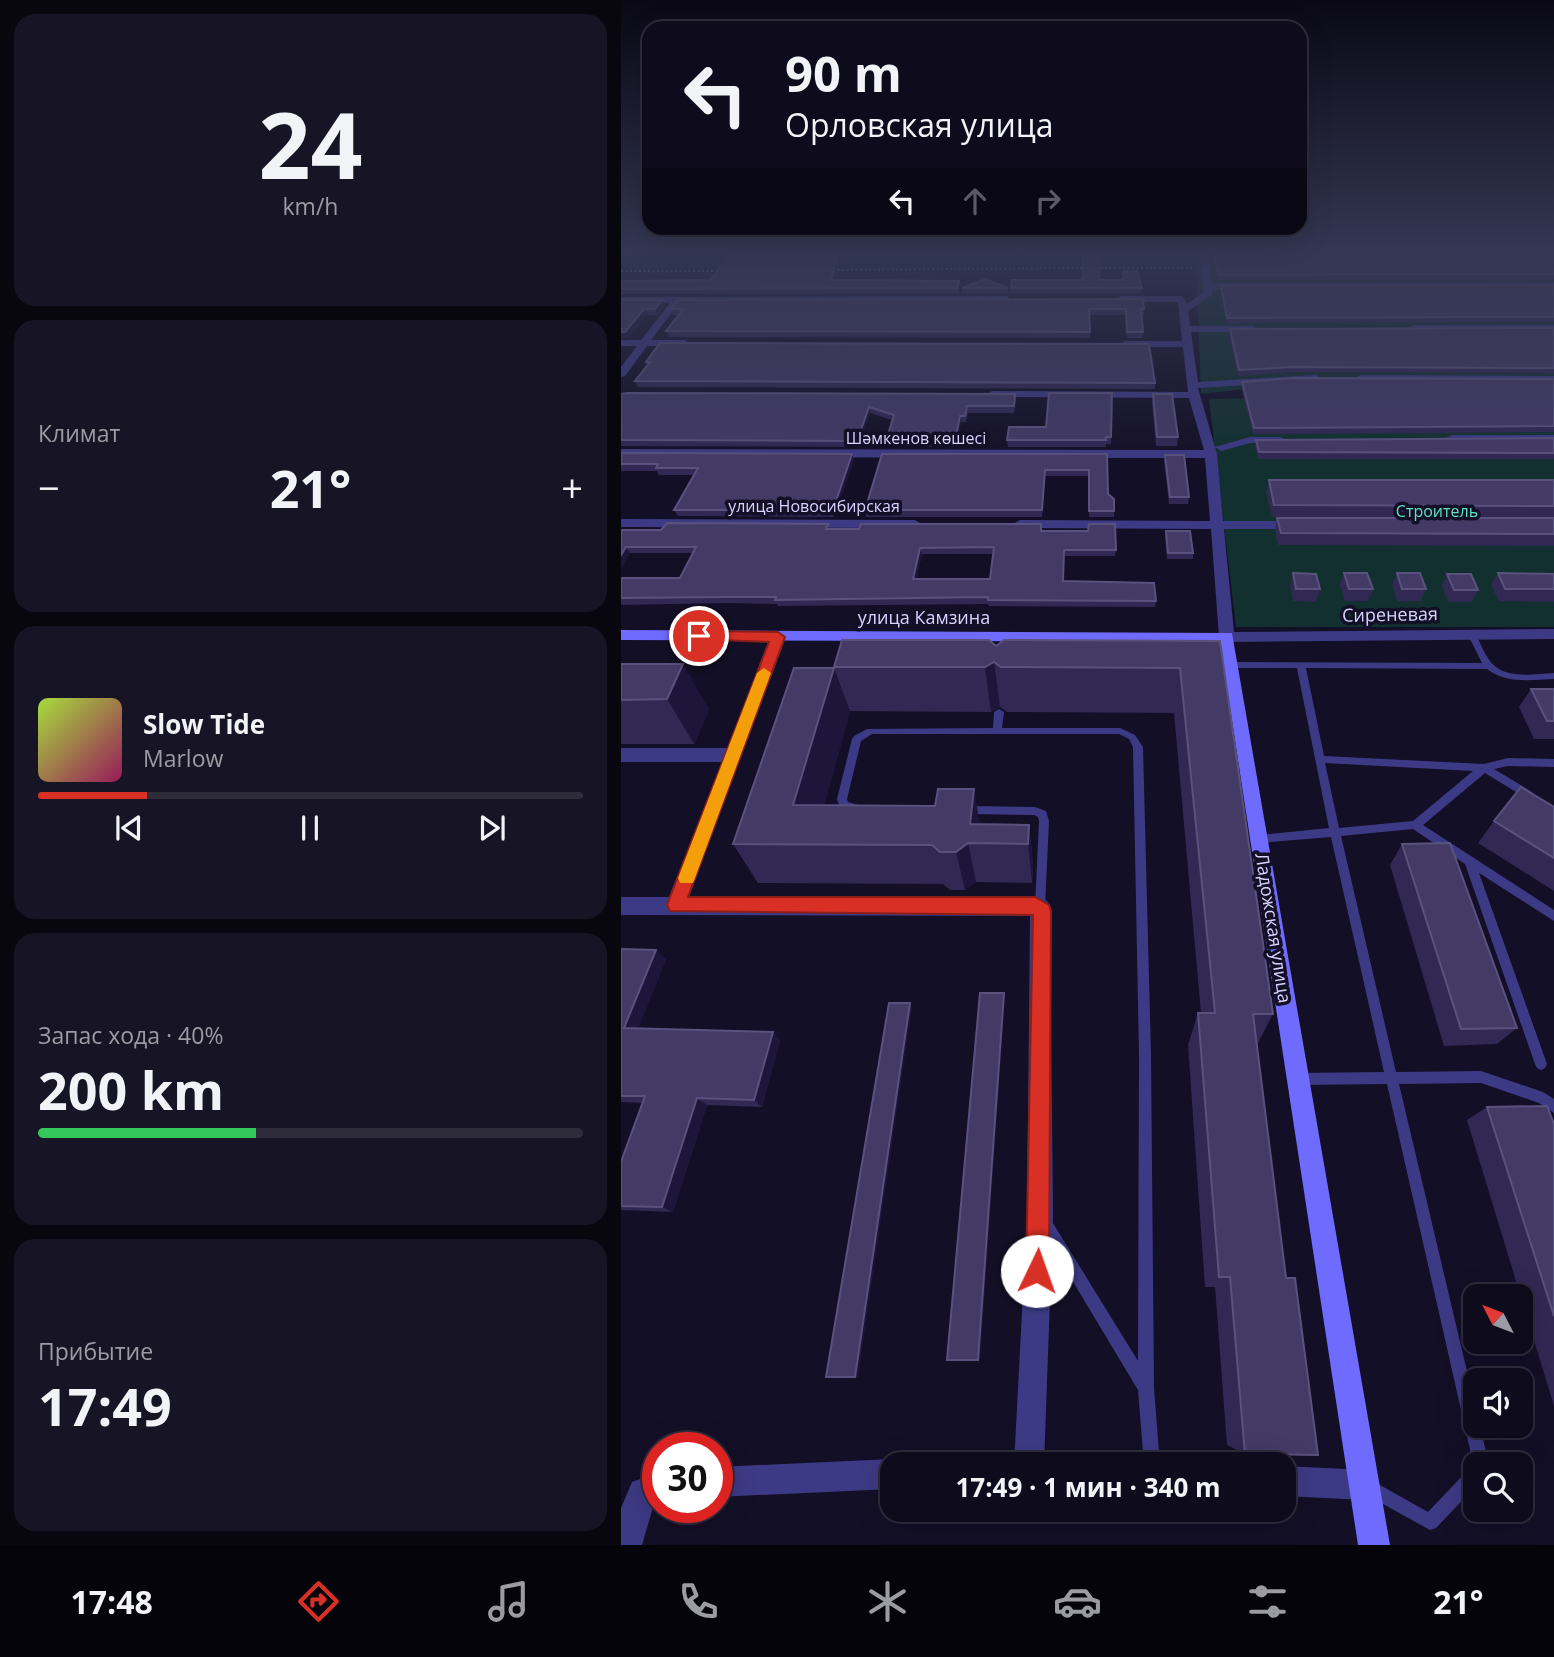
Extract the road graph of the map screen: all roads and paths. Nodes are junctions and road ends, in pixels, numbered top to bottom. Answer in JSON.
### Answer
{"nodes":[{"id":1,"x":661,"y":321,"type":"edge"},
{"id":2,"x":1186,"y":321,"type":"edge"},
{"id":3,"x":1404,"y":328,"type":"edge"},
{"id":4,"x":1554,"y":328,"type":"edge"},
{"id":5,"x":1187,"y":329,"type":"junction"},
{"id":6,"x":1269,"y":329,"type":"edge"},
{"id":7,"x":621,"y":343,"type":"edge"},
{"id":8,"x":646,"y":343,"type":"junction"},
{"id":9,"x":701,"y":344,"type":"edge"},
{"id":10,"x":1120,"y":344,"type":"edge"},
{"id":11,"x":1189,"y":344,"type":"junction"},
{"id":12,"x":621,"y":374,"type":"edge"},
{"id":13,"x":1333,"y":378,"type":"edge"},
{"id":14,"x":1347,"y":378,"type":"edge"},
{"id":15,"x":1554,"y":379,"type":"edge"},
{"id":16,"x":1194,"y":390,"type":"junction"},
{"id":17,"x":984,"y":394,"type":"edge"},
{"id":18,"x":1554,"y":438,"type":"edge"},
{"id":19,"x":1437,"y":439,"type":"edge"},
{"id":20,"x":1290,"y":440,"type":"edge"},
{"id":21,"x":1216,"y":450,"type":"junction"},
{"id":22,"x":621,"y":453,"type":"edge"},
{"id":23,"x":621,"y":523,"type":"edge"},
{"id":24,"x":926,"y":524,"type":"edge"},
{"id":25,"x":1009,"y":524,"type":"edge"},
{"id":26,"x":1217,"y":525,"type":"junction"},
{"id":27,"x":1311,"y":525,"type":"edge"},
{"id":28,"x":1471,"y":633,"type":"junction"},
{"id":29,"x":1554,"y":634,"type":"edge"},
{"id":30,"x":621,"y":635,"type":"edge"},
{"id":31,"x":778,"y":637,"type":"junction"},
{"id":32,"x":1227,"y":637,"type":"junction"},
{"id":33,"x":1232,"y":665,"type":"junction"},
{"id":34,"x":1301,"y":665,"type":"junction"},
{"id":35,"x":1489,"y":666,"type":"junction"},
{"id":36,"x":1554,"y":676,"type":"edge"},
{"id":37,"x":999,"y":712,"type":"dead end"},
{"id":38,"x":997,"y":729,"type":"junction"},
{"id":39,"x":621,"y":755,"type":"edge"},
{"id":40,"x":733,"y":755,"type":"junction"},
{"id":41,"x":1319,"y":759,"type":"junction"},
{"id":42,"x":1554,"y":763,"type":"edge"},
{"id":43,"x":1484,"y":768,"type":"junction"},
{"id":44,"x":1542,"y":803,"type":"edge"},
{"id":45,"x":865,"y":809,"type":"edge"},
{"id":46,"x":956,"y":810,"type":"edge"},
{"id":47,"x":1415,"y":825,"type":"junction"},
{"id":48,"x":1335,"y":834,"type":"junction"},
{"id":49,"x":1259,"y":839,"type":"junction"},
{"id":50,"x":1470,"y":862,"type":"junction"},
{"id":51,"x":676,"y":905,"type":"junction"},
{"id":52,"x":621,"y":906,"type":"edge"},
{"id":53,"x":1040,"y":908,"type":"junction"},
{"id":54,"x":1554,"y":916,"type":"edge"},
{"id":55,"x":1541,"y":1064,"type":"dead end"},
{"id":56,"x":1391,"y":1078,"type":"junction"},
{"id":57,"x":1298,"y":1079,"type":"junction"},
{"id":58,"x":1554,"y":1107,"type":"edge"},
{"id":59,"x":1040,"y":1216,"type":"junction"},
{"id":60,"x":1146,"y":1388,"type":"junction"},
{"id":61,"x":1030,"y":1452,"type":"edge"},
{"id":62,"x":1151,"y":1452,"type":"edge"},
{"id":63,"x":1478,"y":1452,"type":"edge"},
{"id":64,"x":880,"y":1475,"type":"edge"},
{"id":65,"x":733,"y":1481,"type":"edge"},
{"id":66,"x":1296,"y":1482,"type":"edge"},
{"id":67,"x":1365,"y":1485,"type":"junction"},
{"id":68,"x":1463,"y":1488,"type":"edge"},
{"id":69,"x":642,"y":1495,"type":"edge"},
{"id":70,"x":626,"y":1545,"type":"edge"},
{"id":71,"x":1374,"y":1545,"type":"edge"}],
"edges":[{"from":1,"to":8,"type":"street"},
{"from":2,"to":5,"type":"street","name":"Ладожская улица"},
{"from":3,"to":4,"type":"street"},
{"from":5,"to":6,"type":"street"},
{"from":5,"to":11,"type":"street","name":"Ладожская улица"},
{"from":7,"to":8,"type":"street"},
{"from":8,"to":9,"type":"street"},
{"from":8,"to":12,"type":"street"},
{"from":10,"to":11,"type":"street"},
{"from":11,"to":16,"type":"street","name":"Ладожская улица"},
{"from":13,"to":16,"type":"street"},
{"from":14,"to":15,"type":"street"},
{"from":16,"to":17,"type":"street"},
{"from":16,"to":21,"type":"street","name":"Ладожская улица"},
{"from":18,"to":19,"type":"street"},
{"from":20,"to":21,"type":"street","name":"Шәмкенов көшесі"},
{"from":21,"to":22,"type":"street","name":"Шәмкенов көшесі"},
{"from":21,"to":26,"type":"street","name":"Ладожская улица"},
{"from":23,"to":24,"type":"street","name":"улица Новосибирская"},
{"from":25,"to":26,"type":"street"},
{"from":26,"to":27,"type":"street"},
{"from":26,"to":32,"type":"street","name":"Ладожская улица"},
{"from":28,"to":29,"type":"street","name":"Сиреневая"},
{"from":28,"to":32,"type":"street","name":"Сиреневая"},
{"from":28,"to":35,"type":"lane"},
{"from":30,"to":31,"type":"main road","name":"улица Камзина"},
{"from":31,"to":32,"type":"main road","name":"улица Камзина"},
{"from":31,"to":40,"type":"street"},
{"from":32,"to":33,"type":"main road","name":"Ладожская улица"},
{"from":33,"to":34,"type":"lane"},
{"from":33,"to":49,"type":"main road","name":"Ладожская улица"},
{"from":34,"to":35,"type":"lane"},
{"from":34,"to":41,"type":"lane"},
{"from":35,"to":36,"type":"lane"},
{"from":37,"to":38,"type":"lane"},
{"from":38,"to":45,"type":"lane"},
{"from":38,"to":60,"type":"lane"},
{"from":39,"to":40,"type":"street"},
{"from":40,"to":51,"type":"street"},
{"from":41,"to":43,"type":"lane"},
{"from":41,"to":48,"type":"lane"},
{"from":42,"to":43,"type":"lane"},
{"from":43,"to":44,"type":"lane"},
{"from":43,"to":47,"type":"lane"},
{"from":46,"to":53,"type":"lane"},
{"from":47,"to":48,"type":"lane"},
{"from":47,"to":50,"type":"lane"},
{"from":48,"to":49,"type":"lane"},
{"from":48,"to":56,"type":"lane"},
{"from":49,"to":57,"type":"main road","name":"Ладожская улица"},
{"from":50,"to":54,"type":"lane"},
{"from":50,"to":55,"type":"lane"},
{"from":51,"to":52,"type":"street"},
{"from":51,"to":53,"type":"street"},
{"from":53,"to":59,"type":"street"},
{"from":56,"to":57,"type":"lane"},
{"from":56,"to":58,"type":"lane"},
{"from":56,"to":63,"type":"lane"},
{"from":57,"to":67,"type":"main road","name":"Ладожская улица"},
{"from":59,"to":60,"type":"lane"},
{"from":59,"to":61,"type":"street"},
{"from":60,"to":62,"type":"lane"},
{"from":64,"to":65,"type":"street"},
{"from":66,"to":67,"type":"street"},
{"from":67,"to":68,"type":"lane"},
{"from":67,"to":71,"type":"main road","name":"Ладожская улица"},
{"from":69,"to":70,"type":"street"}]}
